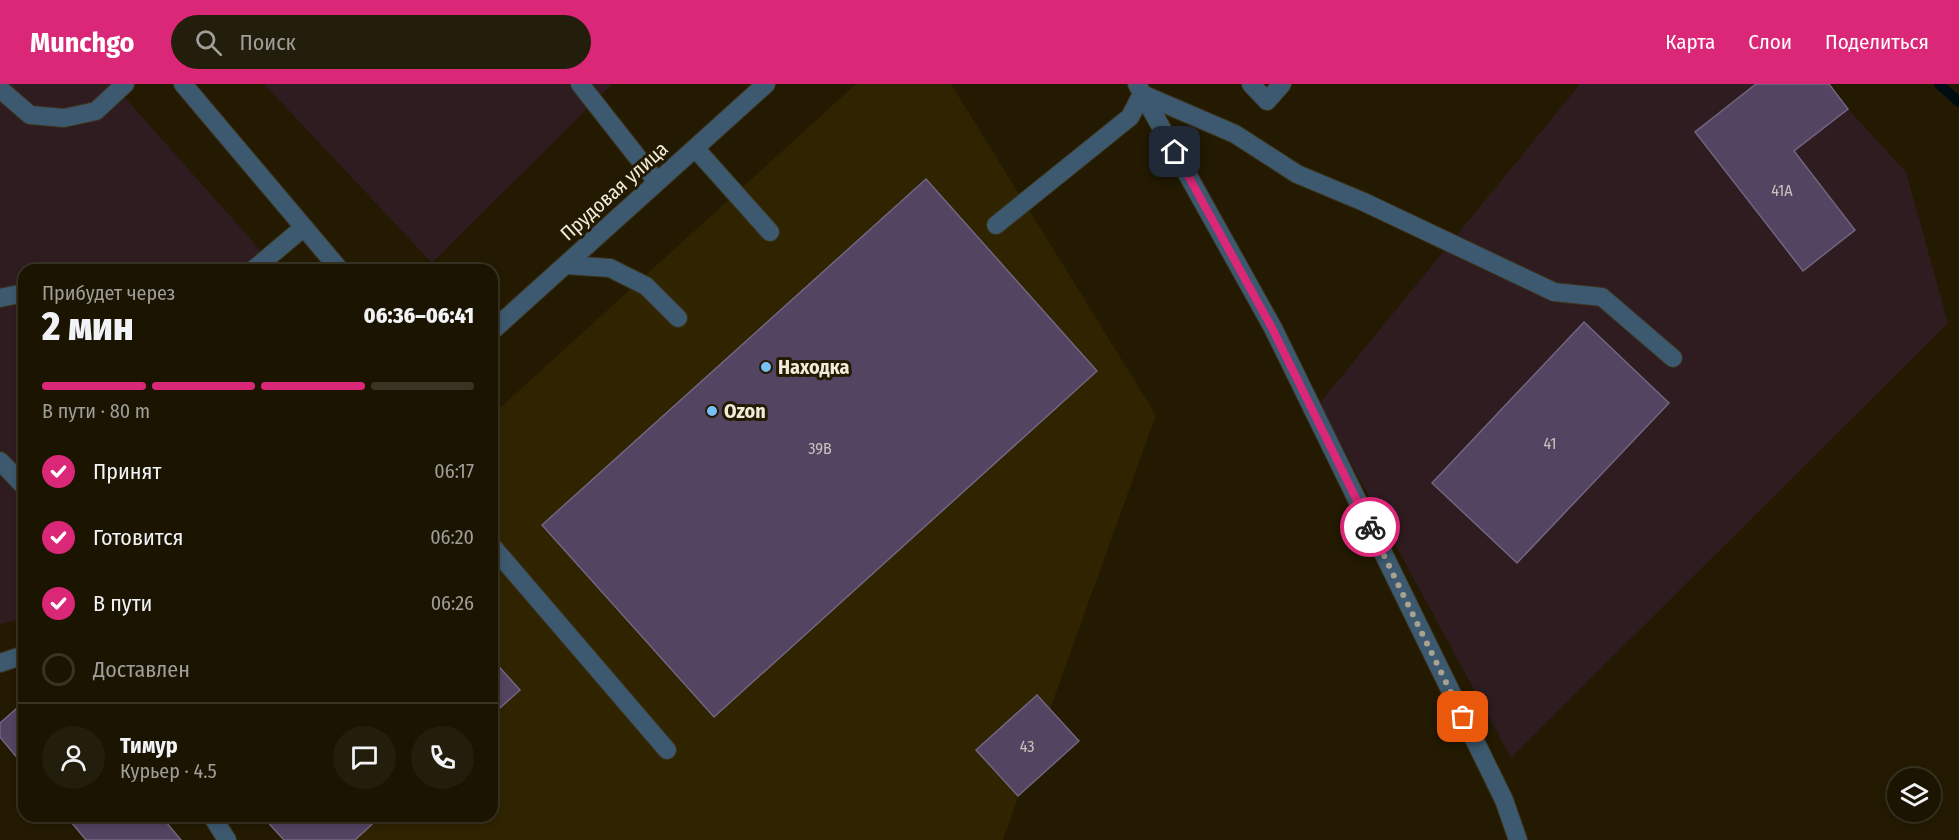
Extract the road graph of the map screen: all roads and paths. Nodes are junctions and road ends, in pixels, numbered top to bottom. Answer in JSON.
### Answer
{"nodes":[{"id":1,"x":124,"y":84,"type":"edge"},
{"id":2,"x":183,"y":84,"type":"edge"},
{"id":3,"x":580,"y":84,"type":"edge"},
{"id":4,"x":766,"y":84,"type":"edge"},
{"id":5,"x":1251,"y":84,"type":"edge"},
{"id":6,"x":1282,"y":84,"type":"edge"},
{"id":7,"x":0,"y":89,"type":"edge"},
{"id":8,"x":1140,"y":89,"type":"edge"},
{"id":9,"x":695,"y":148,"type":"junction"},
{"id":10,"x":657,"y":182,"type":"junction"},
{"id":11,"x":996,"y":225,"type":"dead end"},
{"id":12,"x":303,"y":228,"type":"junction"},
{"id":13,"x":771,"y":232,"type":"dead end"},
{"id":14,"x":261,"y":264,"type":"edge"},
{"id":15,"x":335,"y":264,"type":"edge"},
{"id":16,"x":566,"y":265,"type":"junction"},
{"id":17,"x":18,"y":294,"type":"edge"},
{"id":18,"x":0,"y":298,"type":"edge"},
{"id":19,"x":678,"y":318,"type":"dead end"},
{"id":20,"x":498,"y":326,"type":"edge"},
{"id":21,"x":1673,"y":358,"type":"dead end"},
{"id":22,"x":0,"y":461,"type":"edge"},
{"id":23,"x":18,"y":480,"type":"edge"},
{"id":24,"x":498,"y":553,"type":"edge"},
{"id":25,"x":18,"y":657,"type":"edge"},
{"id":26,"x":0,"y":663,"type":"edge"},
{"id":27,"x":667,"y":750,"type":"dead end"},
{"id":28,"x":216,"y":822,"type":"edge"},
{"id":29,"x":227,"y":840,"type":"edge"},
{"id":30,"x":1518,"y":840,"type":"edge"}],
"edges":[{"from":1,"to":7,"type":"street"},
{"from":2,"to":12,"type":"street"},
{"from":3,"to":10,"type":"street"},
{"from":4,"to":9,"type":"street","name":"Прудовая улица"},
{"from":5,"to":6,"type":"street"},
{"from":8,"to":11,"type":"street"},
{"from":8,"to":21,"type":"street"},
{"from":8,"to":30,"type":"street"},
{"from":9,"to":10,"type":"street","name":"Прудовая улица"},
{"from":9,"to":13,"type":"street"},
{"from":10,"to":16,"type":"street","name":"Прудовая улица"},
{"from":12,"to":14,"type":"street"},
{"from":12,"to":15,"type":"street"},
{"from":16,"to":19,"type":"street"},
{"from":16,"to":20,"type":"street","name":"Прудовая улица"},
{"from":17,"to":18,"type":"street"},
{"from":22,"to":23,"type":"street"},
{"from":24,"to":27,"type":"street"},
{"from":25,"to":26,"type":"street"},
{"from":28,"to":29,"type":"street"}]}
